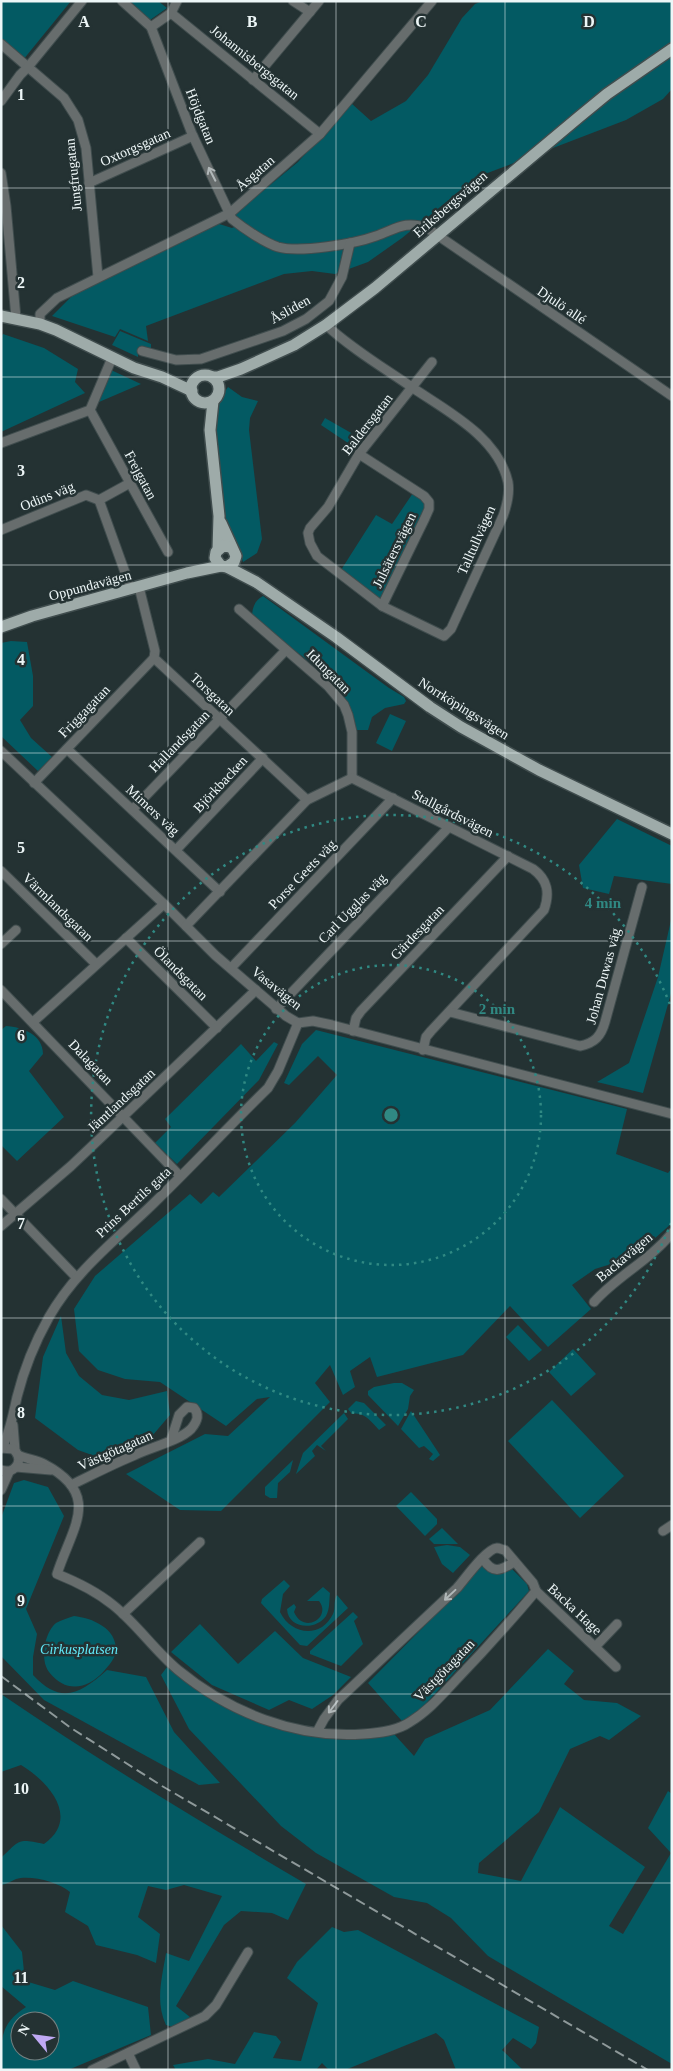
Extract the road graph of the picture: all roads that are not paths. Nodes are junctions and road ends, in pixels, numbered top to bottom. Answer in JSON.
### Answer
{"nodes":[{"id":1,"x":82,"y":1,"type":"edge"},
{"id":2,"x":122,"y":1,"type":"edge"},
{"id":3,"x":177,"y":1,"type":"edge"},
{"id":4,"x":293,"y":1,"type":"edge"},
{"id":5,"x":319,"y":1,"type":"edge"},
{"id":6,"x":430,"y":2,"type":"edge"},
{"id":7,"x":310,"y":12,"type":"junction"},
{"id":8,"x":171,"y":13,"type":"junction"},
{"id":9,"x":151,"y":26,"type":"junction"},
{"id":10,"x":1,"y":44,"type":"edge"},
{"id":11,"x":672,"y":50,"type":"edge"},
{"id":12,"x":28,"y":67,"type":"junction"},
{"id":13,"x":253,"y":80,"type":"junction"},
{"id":14,"x":1,"y":101,"type":"edge"},
{"id":15,"x":320,"y":134,"type":"junction"},
{"id":16,"x":193,"y":136,"type":"junction"},
{"id":17,"x":1,"y":173,"type":"edge"},
{"id":18,"x":89,"y":183,"type":"junction"},
{"id":19,"x":230,"y":213,"type":"junction"},
{"id":20,"x":436,"y":236,"type":"junction"},
{"id":21,"x":350,"y":244,"type":"junction"},
{"id":22,"x":98,"y":277,"type":"junction"},
{"id":23,"x":1,"y":316,"type":"edge"},
{"id":24,"x":16,"y":318,"type":"junction"},
{"id":25,"x":40,"y":324,"type":"junction"},
{"id":26,"x":326,"y":325,"type":"junction"},
{"id":27,"x":142,"y":351,"type":"dead end"},
{"id":28,"x":112,"y":358,"type":"junction"},
{"id":29,"x":432,"y":362,"type":"dead end"},
{"id":30,"x":241,"y":369,"type":"junction"},
{"id":31,"x":162,"y":377,"type":"junction"},
{"id":32,"x":212,"y":377,"type":"junction"},
{"id":33,"x":196,"y":379,"type":"junction"},
{"id":34,"x":413,"y":388,"type":"junction"},
{"id":35,"x":219,"y":389,"type":"junction"},
{"id":36,"x":192,"y":391,"type":"junction"},
{"id":37,"x":672,"y":396,"type":"edge"},
{"id":38,"x":213,"y":401,"type":"junction"},
{"id":39,"x":201,"y":402,"type":"junction"},
{"id":40,"x":90,"y":410,"type":"junction"},
{"id":41,"x":210,"y":430,"type":"junction"},
{"id":42,"x":1,"y":443,"type":"edge"},
{"id":43,"x":359,"y":454,"type":"junction"},
{"id":44,"x":130,"y":483,"type":"junction"},
{"id":45,"x":100,"y":500,"type":"junction"},
{"id":46,"x":328,"y":507,"type":"joint"},
{"id":47,"x":218,"y":516,"type":"junction"},
{"id":48,"x":1,"y":530,"type":"edge"},
{"id":49,"x":231,"y":547,"type":"junction"},
{"id":50,"x":168,"y":552,"type":"dead end"},
{"id":51,"x":217,"y":552,"type":"junction"},
{"id":52,"x":228,"y":564,"type":"junction"},
{"id":53,"x":187,"y":573,"type":"junction"},
{"id":54,"x":135,"y":588,"type":"junction"},
{"id":55,"x":382,"y":606,"type":"junction"},
{"id":56,"x":239,"y":609,"type":"dead end"},
{"id":57,"x":1,"y":627,"type":"edge"},
{"id":58,"x":286,"y":650,"type":"junction"},
{"id":59,"x":154,"y":658,"type":"junction"},
{"id":60,"x":220,"y":719,"type":"junction"},
{"id":61,"x":67,"y":749,"type":"junction"},
{"id":62,"x":2,"y":755,"type":"edge"},
{"id":63,"x":263,"y":758,"type":"junction"},
{"id":64,"x":352,"y":778,"type":"junction"},
{"id":65,"x":34,"y":784,"type":"junction"},
{"id":66,"x":393,"y":798,"type":"junction"},
{"id":67,"x":307,"y":800,"type":"junction"},
{"id":68,"x":133,"y":809,"type":"junction"},
{"id":69,"x":449,"y":827,"type":"junction"},
{"id":70,"x":672,"y":834,"type":"edge"},
{"id":71,"x":176,"y":850,"type":"junction"},
{"id":72,"x":508,"y":856,"type":"junction"},
{"id":73,"x":1,"y":871,"type":"edge"},
{"id":74,"x":642,"y":886,"type":"dead end"},
{"id":75,"x":220,"y":892,"type":"junction"},
{"id":76,"x":164,"y":904,"type":"junction"},
{"id":77,"x":186,"y":926,"type":"junction"},
{"id":78,"x":16,"y":930,"type":"dead end"},
{"id":79,"x":126,"y":938,"type":"junction"},
{"id":80,"x":1,"y":944,"type":"edge"},
{"id":81,"x":96,"y":964,"type":"junction"},
{"id":82,"x":231,"y":968,"type":"junction"},
{"id":83,"x":1,"y":990,"type":"edge"},
{"id":84,"x":256,"y":990,"type":"junction"},
{"id":85,"x":276,"y":1009,"type":"junction"},
{"id":86,"x":450,"y":1012,"type":"junction"},
{"id":87,"x":33,"y":1022,"type":"junction"},
{"id":88,"x":298,"y":1023,"type":"junction"},
{"id":89,"x":217,"y":1028,"type":"junction"},
{"id":90,"x":353,"y":1031,"type":"junction"},
{"id":91,"x":423,"y":1050,"type":"junction"},
{"id":92,"x":672,"y":1114,"type":"edge"},
{"id":93,"x":124,"y":1117,"type":"junction"},
{"id":94,"x":180,"y":1176,"type":"junction"},
{"id":95,"x":1,"y":1199,"type":"edge"},
{"id":96,"x":15,"y":1214,"type":"junction"},
{"id":97,"x":1,"y":1226,"type":"edge"},
{"id":98,"x":672,"y":1233,"type":"edge"},
{"id":99,"x":76,"y":1277,"type":"junction"},
{"id":100,"x":594,"y":1302,"type":"dead end"},
{"id":101,"x":13,"y":1418,"type":"junction"},
{"id":102,"x":171,"y":1440,"type":"dead end"},
{"id":103,"x":2,"y":1448,"type":"edge"},
{"id":104,"x":16,"y":1452,"type":"junction"},
{"id":105,"x":9,"y":1470,"type":"edge"},
{"id":106,"x":54,"y":1470,"type":"junction"},
{"id":107,"x":71,"y":1485,"type":"junction"},
{"id":108,"x":1,"y":1490,"type":"edge"},
{"id":109,"x":672,"y":1525,"type":"edge"},
{"id":110,"x":663,"y":1531,"type":"dead end"},
{"id":111,"x":200,"y":1542,"type":"dead end"},
{"id":112,"x":483,"y":1559,"type":"junction"},
{"id":113,"x":514,"y":1562,"type":"junction"},
{"id":114,"x":536,"y":1590,"type":"junction"},
{"id":115,"x":123,"y":1614,"type":"junction"},
{"id":116,"x":617,"y":1624,"type":"dead end"},
{"id":117,"x":595,"y":1647,"type":"junction"},
{"id":118,"x":616,"y":1667,"type":"dead end"},
{"id":119,"x":317,"y":1732,"type":"junction"},
{"id":120,"x":248,"y":1952,"type":"dead end"},
{"id":121,"x":128,"y":2054,"type":"junction"},
{"id":122,"x":92,"y":2070,"type":"edge"},
{"id":123,"x":136,"y":2070,"type":"edge"}],
"edges":[{"from":1,"to":12,"type":"street"},
{"from":2,"to":9,"type":"street","name":"Höjdgatan"},
{"from":3,"to":8,"type":"street"},
{"from":4,"to":7,"type":"street"},
{"from":5,"to":7,"type":"street"},
{"from":6,"to":15,"type":"street","name":"Åsgatan"},
{"from":7,"to":13,"type":"street"},
{"from":8,"to":9,"type":"street"},
{"from":8,"to":13,"type":"street","name":"Johannisbergsgatan"},
{"from":9,"to":16,"type":"street","name":"Höjdgatan"},
{"from":10,"to":12,"type":"street","name":"Jungfrugatan"},
{"from":11,"to":20,"type":"main road","name":"Eriksbergsvägen"},
{"from":12,"to":14,"type":"street"},
{"from":12,"to":18,"type":"street","name":"Jungfrugatan"},
{"from":13,"to":15,"type":"street","name":"Johannisbergsgatan"},
{"from":15,"to":19,"type":"street","name":"Åsgatan"},
{"from":16,"to":18,"type":"street","name":"Oxtorgsgatan"},
{"from":19,"to":16,"type":"street","name":"Höjdgatan","one_way":true},
{"from":17,"to":24,"type":"street"},
{"from":18,"to":22,"type":"street","name":"Jungfrugatan"},
{"from":19,"to":21,"type":"street"},
{"from":19,"to":22,"type":"street","name":"Åsgatan"},
{"from":20,"to":21,"type":"street"},
{"from":20,"to":26,"type":"main road","name":"Eriksbergsvägen"},
{"from":20,"to":37,"type":"street","name":"Djulö allé"},
{"from":21,"to":27,"type":"street","name":"Åsliden"},
{"from":22,"to":25,"type":"street","name":"Åsgatan"},
{"from":23,"to":24,"type":"main road"},
{"from":24,"to":25,"type":"main road"},
{"from":25,"to":28,"type":"main road"},
{"from":26,"to":30,"type":"main road","name":"Eriksbergsvägen"},
{"from":26,"to":34,"type":"street","name":"Talltullvägen"},
{"from":28,"to":31,"type":"main road"},
{"from":28,"to":40,"type":"street"},
{"from":29,"to":34,"type":"street","name":"Baldersgatan"},
{"from":30,"to":32,"type":"main road","name":"Eriksbergsvägen"},
{"from":30,"to":35,"type":"main road","name":"Eriksbergsvägen"},
{"from":31,"to":33,"type":"main road"},
{"from":31,"to":36,"type":"main road"},
{"from":32,"to":33,"type":"main road"},
{"from":32,"to":35,"type":"main road"},
{"from":33,"to":36,"type":"main road"},
{"from":34,"to":43,"type":"street","name":"Baldersgatan"},
{"from":34,"to":55,"type":"street","name":"Talltullvägen"},
{"from":35,"to":38,"type":"main road"},
{"from":36,"to":39,"type":"main road"},
{"from":38,"to":39,"type":"main road"},
{"from":38,"to":41,"type":"main road"},
{"from":39,"to":41,"type":"main road"},
{"from":40,"to":42,"type":"street"},
{"from":40,"to":44,"type":"street","name":"Frejgatan"},
{"from":41,"to":47,"type":"main road"},
{"from":43,"to":46,"type":"street","name":"Baldersgatan"},
{"from":43,"to":55,"type":"street","name":"Julsätersvägen"},
{"from":44,"to":45,"type":"street"},
{"from":44,"to":50,"type":"street","name":"Frejgatan"},
{"from":45,"to":48,"type":"street","name":"Odins väg"},
{"from":45,"to":54,"type":"street"},
{"from":46,"to":55,"type":"street","name":"Talltullvägen"},
{"from":47,"to":49,"type":"main road"},
{"from":47,"to":51,"type":"main road"},
{"from":49,"to":51,"type":"main road"},
{"from":49,"to":52,"type":"main road"},
{"from":51,"to":52,"type":"main road"},
{"from":51,"to":53,"type":"main road","name":"Oppundavägen"},
{"from":52,"to":53,"type":"main road","name":"Oppundavägen"},
{"from":52,"to":70,"type":"main road","name":"Norrköpingsvägen"},
{"from":53,"to":54,"type":"main road","name":"Oppundavägen"},
{"from":54,"to":57,"type":"main road","name":"Oppundavägen"},
{"from":54,"to":59,"type":"street"},
{"from":56,"to":58,"type":"street","name":"Idungatan"},
{"from":58,"to":60,"type":"street","name":"Hallandsgatan"},
{"from":58,"to":64,"type":"street","name":"Idungatan"},
{"from":59,"to":60,"type":"street","name":"Torsgatan"},
{"from":59,"to":61,"type":"street","name":"Friggagatan"},
{"from":60,"to":63,"type":"street","name":"Torsgatan"},
{"from":60,"to":68,"type":"street","name":"Hallandsgatan"},
{"from":61,"to":65,"type":"street","name":"Friggagatan"},
{"from":61,"to":68,"type":"street","name":"Mimers väg"},
{"from":62,"to":65,"type":"street","name":"Vasavägen"},
{"from":63,"to":67,"type":"street","name":"Torsgatan"},
{"from":63,"to":71,"type":"street","name":"Björkbacken"},
{"from":64,"to":66,"type":"street","name":"Stallgårdsvägen"},
{"from":64,"to":67,"type":"street"},
{"from":65,"to":76,"type":"street","name":"Vasavägen"},
{"from":66,"to":69,"type":"street","name":"Stallgårdsvägen"},
{"from":66,"to":82,"type":"street","name":"Porse Geets väg"},
{"from":67,"to":75,"type":"street"},
{"from":68,"to":71,"type":"street","name":"Mimers väg"},
{"from":69,"to":72,"type":"street","name":"Stallgårdsvägen"},
{"from":69,"to":85,"type":"street","name":"Carl Ugglas väg"},
{"from":71,"to":75,"type":"street","name":"Mimers väg"},
{"from":72,"to":86,"type":"street","name":"Stallgårdsvägen"},
{"from":72,"to":90,"type":"street","name":"Gärdesgatan"},
{"from":73,"to":81,"type":"street","name":"Värmlandsgatan"},
{"from":74,"to":86,"type":"street","name":"Johan Duwas väg"},
{"from":75,"to":77,"type":"street"},
{"from":76,"to":77,"type":"street","name":"Vasavägen"},
{"from":76,"to":79,"type":"street"},
{"from":77,"to":82,"type":"street","name":"Vasavägen"},
{"from":78,"to":80,"type":"street"},
{"from":79,"to":81,"type":"street"},
{"from":79,"to":89,"type":"street","name":"Ölandsgatan"},
{"from":81,"to":87,"type":"street"},
{"from":82,"to":84,"type":"street","name":"Vasavägen"},
{"from":83,"to":87,"type":"street","name":"Dalagatan"},
{"from":84,"to":85,"type":"street","name":"Vasavägen"},
{"from":84,"to":89,"type":"street","name":"Jämtlandsgatan"},
{"from":85,"to":88,"type":"street","name":"Vasavägen"},
{"from":86,"to":91,"type":"street","name":"Stallgårdsvägen"},
{"from":87,"to":93,"type":"street","name":"Dalagatan"},
{"from":88,"to":90,"type":"street","name":"Vasavägen"},
{"from":88,"to":94,"type":"street","name":"Prins Bertils gata"},
{"from":89,"to":93,"type":"street","name":"Jämtlandsgatan"},
{"from":90,"to":91,"type":"street","name":"Vasavägen"},
{"from":91,"to":92,"type":"street","name":"Vasavägen"},
{"from":93,"to":94,"type":"street","name":"Dalagatan"},
{"from":93,"to":96,"type":"street","name":"Jämtlandsgatan"},
{"from":94,"to":99,"type":"street","name":"Prins Bertils gata"},
{"from":95,"to":96,"type":"street"},
{"from":96,"to":97,"type":"street","name":"Jämtlandsgatan"},
{"from":96,"to":99,"type":"street"},
{"from":98,"to":100,"type":"street","name":"Backavägen"},
{"from":99,"to":101,"type":"street","name":"Prins Bertils gata"},
{"from":101,"to":103,"type":"street","name":"Prins Bertils gata"},
{"from":101,"to":104,"type":"street","name":"Prins Bertils gata"},
{"from":102,"to":107,"type":"street","name":"Västgötagatan"},
{"from":103,"to":104,"type":"street","name":"Västgötagatan"},
{"from":104,"to":105,"type":"street","name":"Prins Bertils gata"},
{"from":104,"to":106,"type":"street","name":"Västgötagatan"},
{"from":105,"to":106,"type":"street"},
{"from":105,"to":108,"type":"street","name":"Prins Bertils gata"},
{"from":106,"to":107,"type":"street","name":"Västgötagatan"},
{"from":107,"to":115,"type":"street","name":"Västgötagatan"},
{"from":109,"to":110,"type":"street"},
{"from":111,"to":115,"type":"street"},
{"from":112,"to":113,"type":"street"},
{"from":112,"to":113,"type":"street"},
{"from":112,"to":119,"type":"street","one_way":true},
{"from":113,"to":114,"type":"street"},
{"from":114,"to":117,"type":"street","name":"Backa Hage"},
{"from":114,"to":119,"type":"street","name":"Västgötagatan"},
{"from":115,"to":119,"type":"street","name":"Västgötagatan"},
{"from":116,"to":117,"type":"street","name":"Backa Hage"},
{"from":117,"to":118,"type":"street","name":"Backa Hage"},
{"from":120,"to":121,"type":"street"},
{"from":121,"to":122,"type":"street"},
{"from":121,"to":123,"type":"street"}]}
